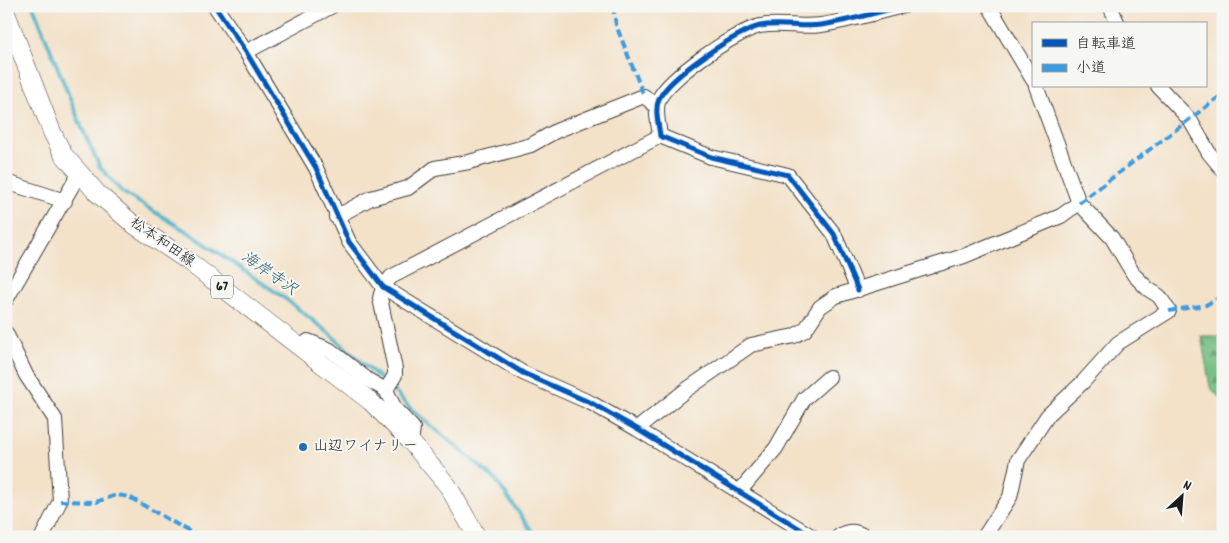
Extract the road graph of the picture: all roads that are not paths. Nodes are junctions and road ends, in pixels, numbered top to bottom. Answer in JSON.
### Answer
{"nodes":[{"id":1,"x":215,"y":6,"type":"edge"},
{"id":2,"x":332,"y":6,"type":"edge"},
{"id":3,"x":904,"y":6,"type":"edge"},
{"id":4,"x":989,"y":6,"type":"edge"},
{"id":5,"x":1110,"y":6,"type":"edge"},
{"id":6,"x":6,"y":13,"type":"edge"},
{"id":7,"x":1117,"y":22,"type":"edge"},
{"id":8,"x":246,"y":52,"type":"junction"},
{"id":9,"x":1032,"y":78,"type":"edge"},
{"id":10,"x":1037,"y":88,"type":"edge"},
{"id":11,"x":1160,"y":88,"type":"edge"},
{"id":12,"x":657,"y":107,"type":"junction"},
{"id":13,"x":660,"y":136,"type":"junction"},
{"id":14,"x":1223,"y":170,"type":"edge"},
{"id":15,"x":79,"y":174,"type":"junction"},
{"id":16,"x":6,"y":182,"type":"edge"},
{"id":17,"x":65,"y":201,"type":"junction"},
{"id":18,"x":1079,"y":203,"type":"junction"},
{"id":19,"x":336,"y":217,"type":"junction"},
{"id":20,"x":383,"y":287,"type":"junction"},
{"id":21,"x":858,"y":290,"type":"junction"},
{"id":22,"x":6,"y":300,"type":"edge"},
{"id":23,"x":6,"y":332,"type":"edge"},
{"id":24,"x":301,"y":347,"type":"junction"},
{"id":25,"x":829,"y":377,"type":"dead end"},
{"id":26,"x":386,"y":390,"type":"junction"},
{"id":27,"x":637,"y":429,"type":"junction"},
{"id":28,"x":411,"y":442,"type":"junction"},
{"id":29,"x":739,"y":492,"type":"junction"},
{"id":30,"x":42,"y":537,"type":"edge"},
{"id":31,"x":478,"y":537,"type":"edge"},
{"id":32,"x":813,"y":537,"type":"edge"},
{"id":33,"x":838,"y":537,"type":"edge"},
{"id":34,"x":866,"y":537,"type":"edge"},
{"id":35,"x":984,"y":537,"type":"edge"}],
"edges":[{"from":1,"to":8,"type":"street"},
{"from":2,"to":8,"type":"street"},
{"from":3,"to":12,"type":"street"},
{"from":4,"to":9,"type":"street"},
{"from":5,"to":7,"type":"street"},
{"from":6,"to":15,"type":"main road","name":"松本和田線","number":"67"},
{"from":8,"to":19,"type":"street"},
{"from":10,"to":18,"type":"street"},
{"from":11,"to":14,"type":"street"},
{"from":12,"to":13,"type":"street"},
{"from":12,"to":19,"type":"street"},
{"from":13,"to":20,"type":"street"},
{"from":13,"to":21,"type":"street"},
{"from":15,"to":17,"type":"street"},
{"from":15,"to":24,"type":"main road","name":"松本和田線","number":"67"},
{"from":16,"to":17,"type":"street"},
{"from":17,"to":22,"type":"street"},
{"from":18,"to":21,"type":"street"},
{"from":18,"to":35,"type":"street"},
{"from":19,"to":20,"type":"street"},
{"from":20,"to":26,"type":"street"},
{"from":20,"to":27,"type":"street"},
{"from":21,"to":27,"type":"street"},
{"from":23,"to":30,"type":"street"},
{"from":24,"to":26,"type":"street"},
{"from":24,"to":28,"type":"main road","name":"松本和田線","number":"67"},
{"from":25,"to":29,"type":"street"},
{"from":26,"to":28,"type":"street"},
{"from":27,"to":29,"type":"street"},
{"from":28,"to":31,"type":"main road","name":"松本和田線","number":"67"},
{"from":29,"to":32,"type":"street"},
{"from":33,"to":34,"type":"street"}]}
